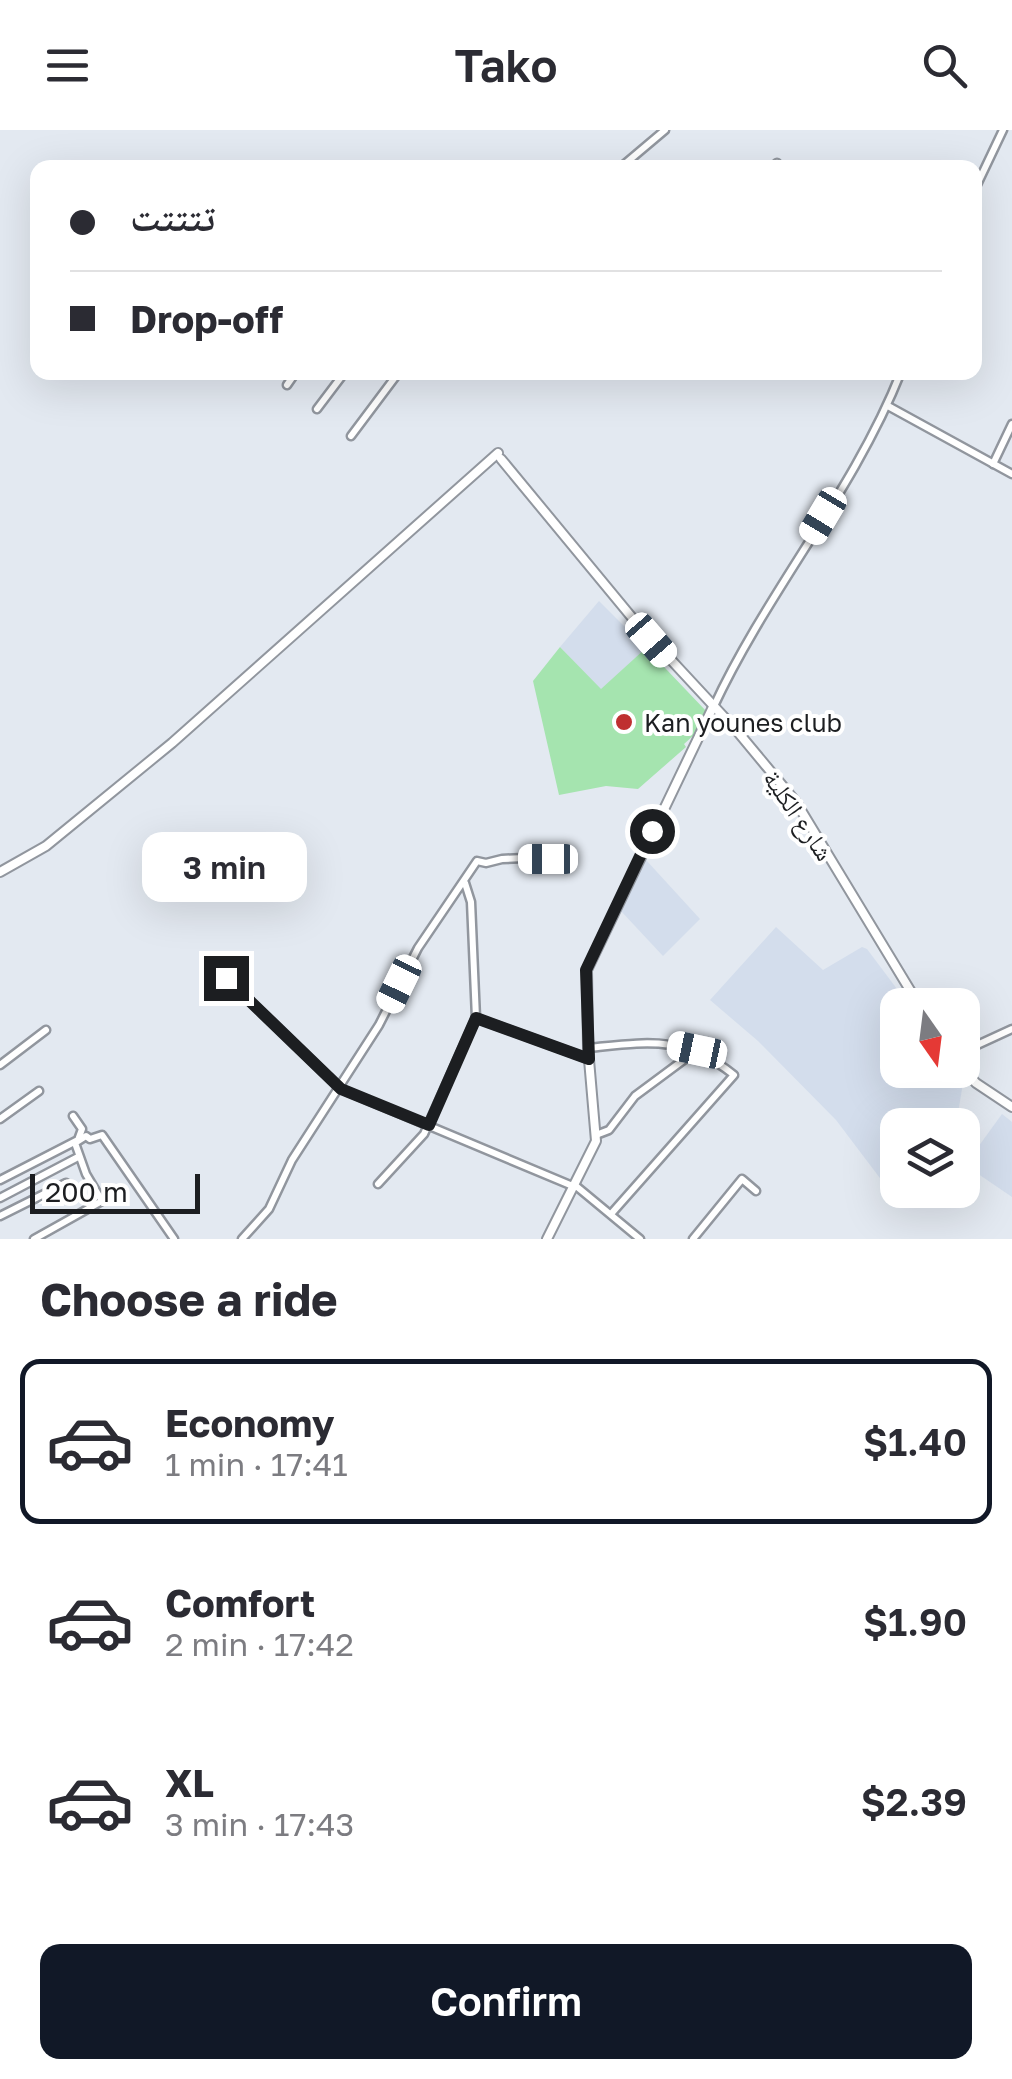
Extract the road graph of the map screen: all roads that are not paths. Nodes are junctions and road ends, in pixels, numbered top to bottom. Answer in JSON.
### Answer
{"nodes":[{"id":1,"x":666,"y":130,"type":"edge"},
{"id":2,"x":1004,"y":130,"type":"edge"},
{"id":3,"x":630,"y":160,"type":"edge"},
{"id":4,"x":982,"y":176,"type":"edge"},
{"id":5,"x":291,"y":380,"type":"edge"},
{"id":6,"x":339,"y":380,"type":"edge"},
{"id":7,"x":393,"y":380,"type":"edge"},
{"id":8,"x":899,"y":380,"type":"edge"},
{"id":9,"x":288,"y":385,"type":"dead end"},
{"id":10,"x":888,"y":406,"type":"junction"},
{"id":11,"x":317,"y":409,"type":"dead end"},
{"id":12,"x":1012,"y":424,"type":"edge"},
{"id":13,"x":351,"y":436,"type":"dead end"},
{"id":14,"x":993,"y":464,"type":"junction"},
{"id":15,"x":1012,"y":474,"type":"edge"},
{"id":16,"x":713,"y":707,"type":"junction"},
{"id":17,"x":566,"y":856,"type":"dead end"},
{"id":18,"x":0,"y":872,"type":"edge"},
{"id":19,"x":464,"y":882,"type":"junction"},
{"id":20,"x":226,"y":978,"type":"dead end"},
{"id":21,"x":909,"y":988,"type":"edge"},
{"id":22,"x":476,"y":1018,"type":"junction"},
{"id":23,"x":1012,"y":1028,"type":"edge"},
{"id":24,"x":46,"y":1030,"type":"dead end"},
{"id":25,"x":980,"y":1043,"type":"edge"},
{"id":26,"x":588,"y":1048,"type":"junction"},
{"id":27,"x":697,"y":1050,"type":"junction"},
{"id":28,"x":589,"y":1059,"type":"junction"},
{"id":29,"x":0,"y":1064,"type":"edge"},
{"id":30,"x":980,"y":1086,"type":"edge"},
{"id":31,"x":341,"y":1089,"type":"junction"},
{"id":32,"x":38,"y":1092,"type":"dead end"},
{"id":33,"x":1012,"y":1107,"type":"edge"},
{"id":34,"x":72,"y":1116,"type":"dead end"},
{"id":35,"x":0,"y":1119,"type":"edge"},
{"id":36,"x":429,"y":1125,"type":"junction"},
{"id":37,"x":596,"y":1135,"type":"junction"},
{"id":38,"x":78,"y":1157,"type":"junction"},
{"id":39,"x":0,"y":1180,"type":"edge"},
{"id":40,"x":66,"y":1183,"type":"dead end"},
{"id":41,"x":378,"y":1184,"type":"dead end"},
{"id":42,"x":576,"y":1186,"type":"junction"},
{"id":43,"x":756,"y":1191,"type":"dead end"},
{"id":44,"x":0,"y":1198,"type":"edge"},
{"id":45,"x":611,"y":1214,"type":"junction"},
{"id":46,"x":0,"y":1216,"type":"edge"},
{"id":47,"x":34,"y":1239,"type":"edge"},
{"id":48,"x":174,"y":1239,"type":"edge"},
{"id":49,"x":242,"y":1239,"type":"edge"},
{"id":50,"x":547,"y":1239,"type":"edge"},
{"id":51,"x":640,"y":1239,"type":"edge"},
{"id":52,"x":693,"y":1239,"type":"edge"}],
"edges":[{"from":1,"to":3,"type":"street"},
{"from":2,"to":4,"type":"street"},
{"from":5,"to":9,"type":"street"},
{"from":6,"to":11,"type":"street"},
{"from":7,"to":13,"type":"street"},
{"from":8,"to":10,"type":"street"},
{"from":10,"to":14,"type":"street"},
{"from":10,"to":16,"type":"street"},
{"from":12,"to":14,"type":"street"},
{"from":14,"to":15,"type":"street"},
{"from":16,"to":18,"type":"street","name":"شارع الكلية"},
{"from":16,"to":21,"type":"street","name":"شارع الكلية"},
{"from":16,"to":26,"type":"street"},
{"from":17,"to":19,"type":"street"},
{"from":19,"to":22,"type":"street"},
{"from":19,"to":31,"type":"street"},
{"from":20,"to":31,"type":"street"},
{"from":22,"to":28,"type":"street"},
{"from":22,"to":36,"type":"street"},
{"from":23,"to":25,"type":"street"},
{"from":24,"to":29,"type":"street"},
{"from":26,"to":27,"type":"street"},
{"from":26,"to":28,"type":"street"},
{"from":27,"to":37,"type":"street"},
{"from":27,"to":45,"type":"street"},
{"from":28,"to":37,"type":"street"},
{"from":30,"to":33,"type":"street"},
{"from":31,"to":36,"type":"street"},
{"from":31,"to":49,"type":"street"},
{"from":32,"to":35,"type":"street"},
{"from":34,"to":39,"type":"street"},
{"from":36,"to":41,"type":"street"},
{"from":36,"to":42,"type":"street"},
{"from":37,"to":42,"type":"street"},
{"from":38,"to":44,"type":"street"},
{"from":38,"to":47,"type":"street"},
{"from":38,"to":48,"type":"street"},
{"from":40,"to":46,"type":"street"},
{"from":42,"to":45,"type":"street"},
{"from":42,"to":50,"type":"street"},
{"from":43,"to":52,"type":"street"},
{"from":45,"to":51,"type":"street"}]}
